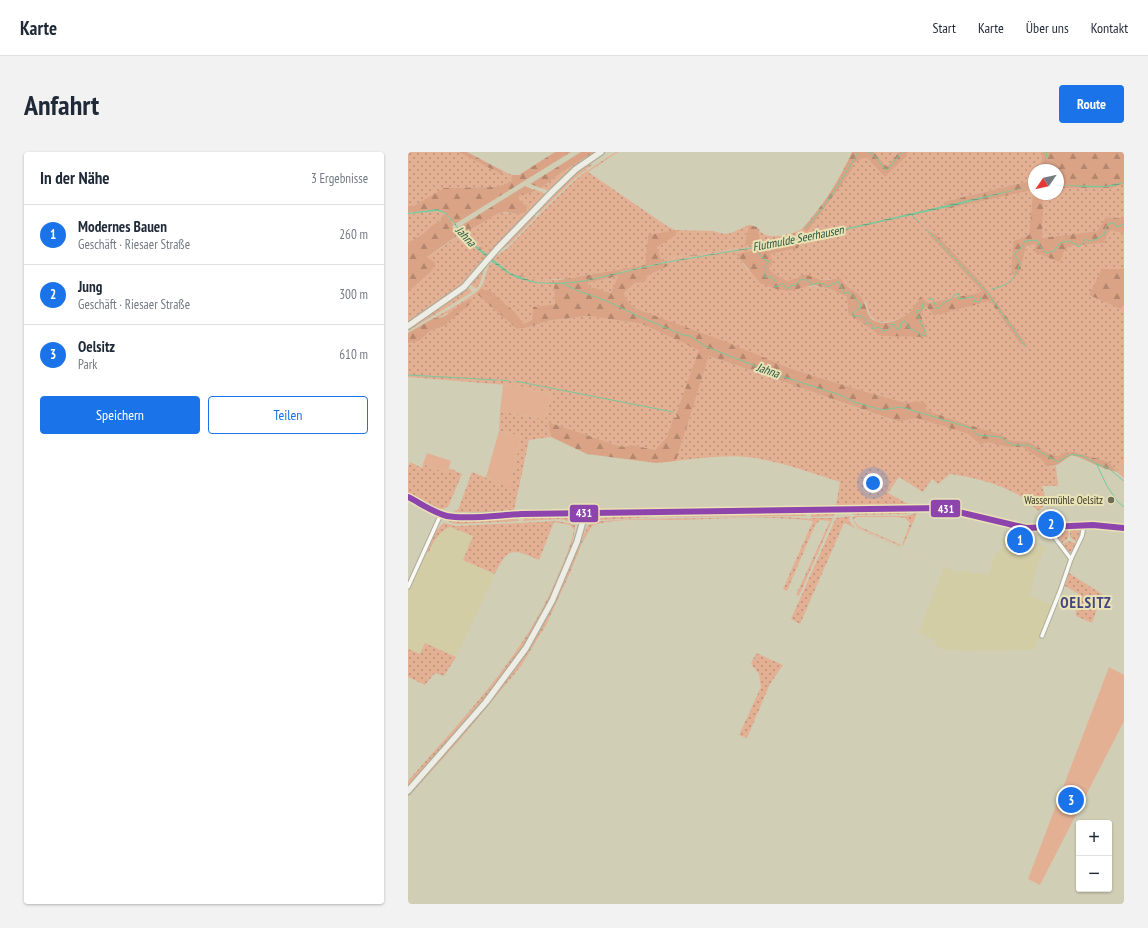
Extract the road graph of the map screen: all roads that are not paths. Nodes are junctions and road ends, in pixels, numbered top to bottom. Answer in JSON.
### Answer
{"nodes":[{"id":1,"x":602,"y":152,"type":"edge"},
{"id":2,"x":408,"y":326,"type":"edge"},
{"id":3,"x":408,"y":498,"type":"edge"},
{"id":4,"x":441,"y":514,"type":"junction"},
{"id":5,"x":585,"y":514,"type":"junction"},
{"id":6,"x":1084,"y":525,"type":"junction"},
{"id":7,"x":1053,"y":528,"type":"junction"},
{"id":8,"x":1124,"y":528,"type":"edge"},
{"id":9,"x":1070,"y":559,"type":"junction"},
{"id":10,"x":408,"y":587,"type":"edge"},
{"id":11,"x":1042,"y":636,"type":"dead end"},
{"id":12,"x":408,"y":791,"type":"edge"}],
"edges":[{"from":1,"to":2,"type":"main road"},
{"from":3,"to":4,"type":"main road"},
{"from":4,"to":5,"type":"main road"},
{"from":4,"to":10,"type":"street"},
{"from":5,"to":7,"type":"main road"},
{"from":5,"to":12,"type":"main road"},
{"from":6,"to":7,"type":"main road"},
{"from":6,"to":8,"type":"main road"},
{"from":6,"to":9,"type":"street"},
{"from":7,"to":9,"type":"street"},
{"from":9,"to":11,"type":"street"}]}
